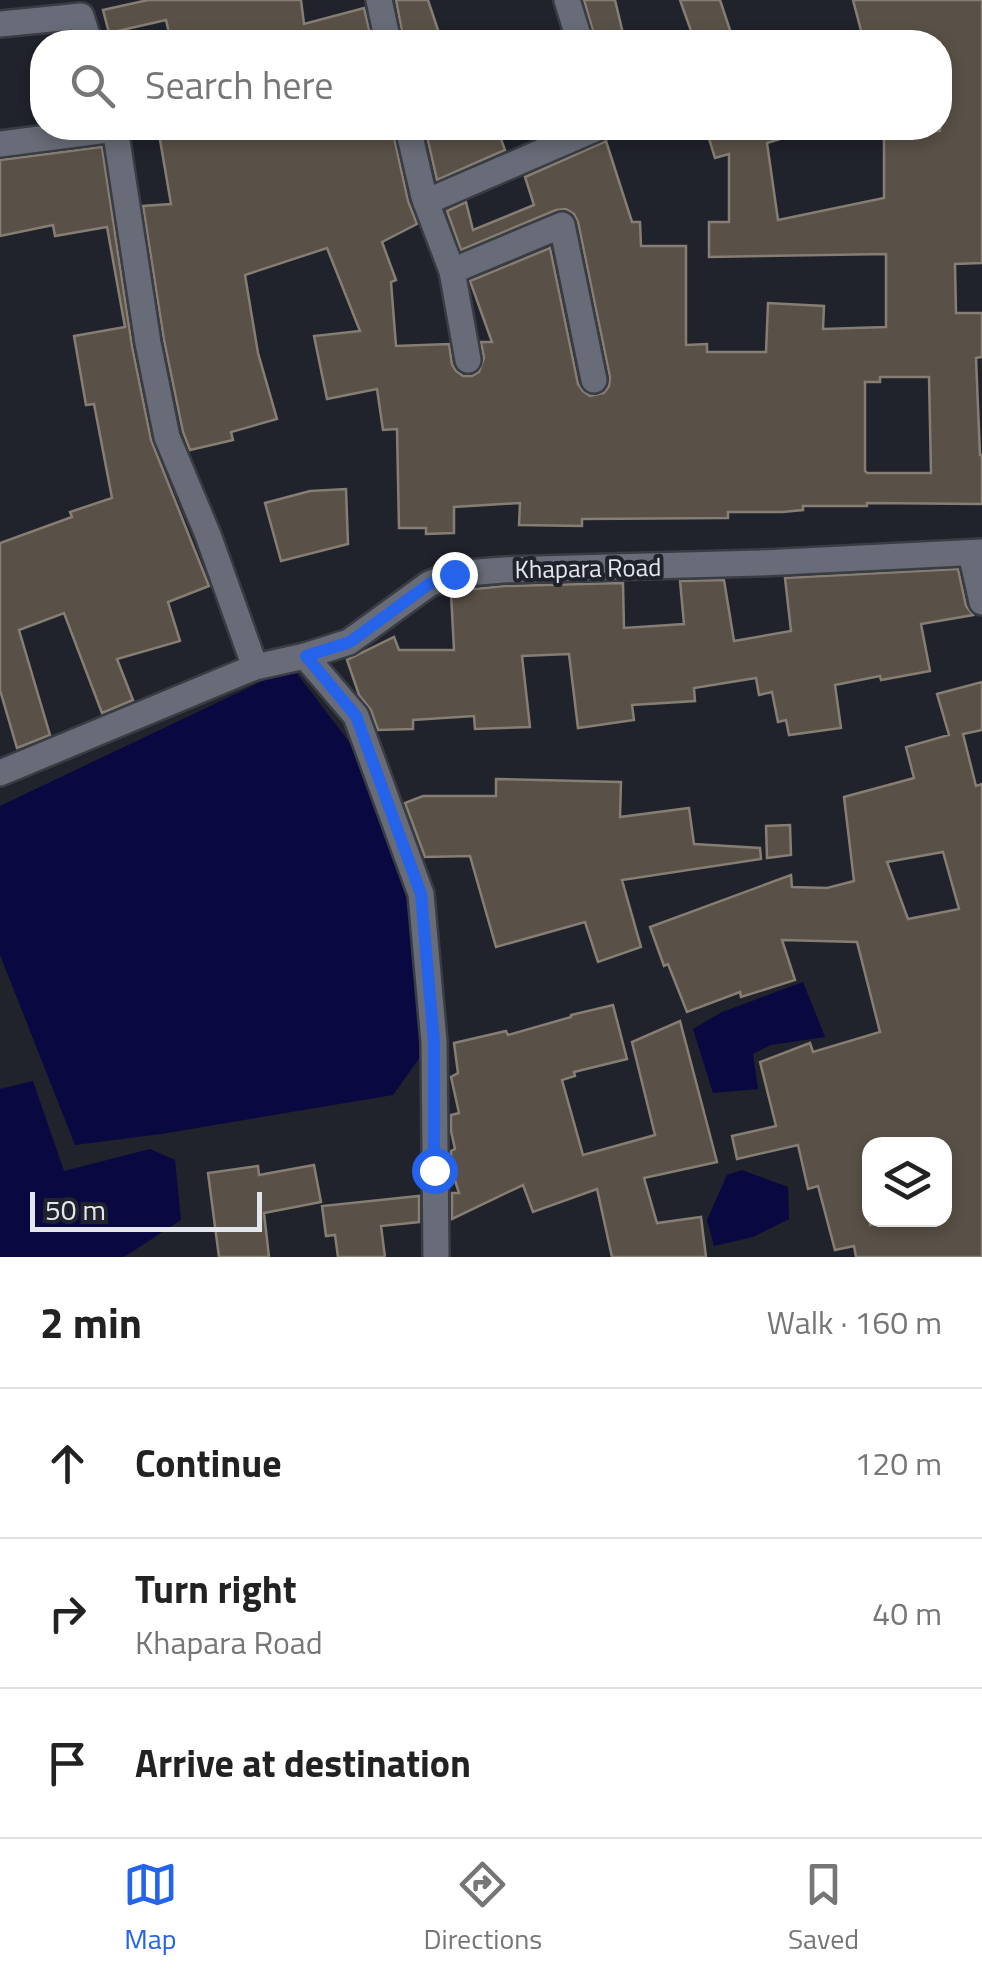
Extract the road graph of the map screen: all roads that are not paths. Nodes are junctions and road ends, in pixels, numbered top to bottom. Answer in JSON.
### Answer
{"nodes":[{"id":1,"x":379,"y":0,"type":"edge"},
{"id":2,"x":566,"y":0,"type":"edge"},
{"id":3,"x":0,"y":24,"type":"edge"},
{"id":4,"x":85,"y":30,"type":"edge"},
{"id":5,"x":385,"y":30,"type":"edge"},
{"id":6,"x":576,"y":30,"type":"edge"},
{"id":7,"x":30,"y":140,"type":"edge"},
{"id":8,"x":117,"y":140,"type":"edge"},
{"id":9,"x":411,"y":140,"type":"edge"},
{"id":10,"x":569,"y":140,"type":"edge"},
{"id":11,"x":0,"y":144,"type":"edge"},
{"id":12,"x":426,"y":202,"type":"junction"},
{"id":13,"x":452,"y":271,"type":"junction"},
{"id":14,"x":468,"y":360,"type":"dead end"},
{"id":15,"x":594,"y":380,"type":"dead end"},
{"id":16,"x":976,"y":552,"type":"edge"},
{"id":17,"x":982,"y":602,"type":"edge"},
{"id":18,"x":306,"y":656,"type":"junction"},
{"id":19,"x":255,"y":667,"type":"junction"},
{"id":20,"x":0,"y":773,"type":"edge"},
{"id":21,"x":436,"y":1257,"type":"edge"}],
"edges":[{"from":1,"to":5,"type":"street"},
{"from":2,"to":6,"type":"street"},
{"from":3,"to":4,"type":"street"},
{"from":7,"to":11,"type":"street"},
{"from":8,"to":19,"type":"street"},
{"from":9,"to":12,"type":"street"},
{"from":10,"to":12,"type":"street"},
{"from":12,"to":13,"type":"street"},
{"from":13,"to":14,"type":"street"},
{"from":13,"to":15,"type":"street"},
{"from":16,"to":17,"type":"street"},
{"from":16,"to":18,"type":"street","name":"Khapara Road"},
{"from":18,"to":19,"type":"street","name":"Khapara Road"},
{"from":18,"to":21,"type":"street"},
{"from":19,"to":20,"type":"street","name":"Khapara Road"}]}
